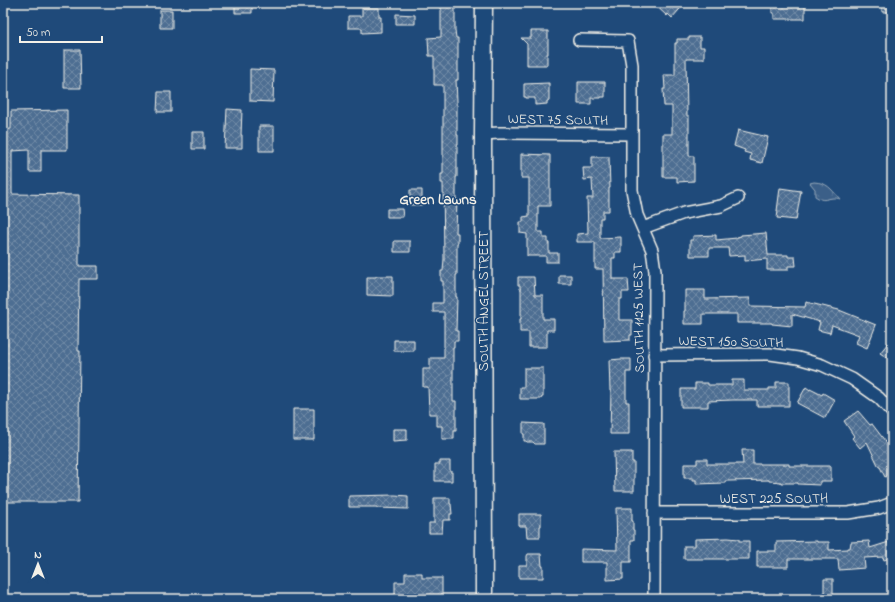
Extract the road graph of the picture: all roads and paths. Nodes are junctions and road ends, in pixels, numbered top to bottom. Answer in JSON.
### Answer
{"nodes":[{"id":1,"x":484,"y":3,"type":"edge"},
{"id":2,"x":579,"y":40,"type":"dead end"},
{"id":3,"x":482,"y":134,"type":"junction"},
{"id":4,"x":632,"y":134,"type":"junction"},
{"id":5,"x":738,"y":198,"type":"dead end"},
{"id":6,"x":643,"y":228,"type":"junction"},
{"id":7,"x":654,"y":355,"type":"junction"},
{"id":8,"x":892,"y":412,"type":"edge"},
{"id":9,"x":892,"y":503,"type":"edge"},
{"id":10,"x":654,"y":512,"type":"junction"},
{"id":11,"x":484,"y":599,"type":"edge"},
{"id":12,"x":654,"y":599,"type":"edge"}],
"edges":[{"from":1,"to":3,"type":"main road","name":"SOUTH ANGEL STREET"},
{"from":2,"to":4,"type":"street","name":"SOUTH 1125 WEST"},
{"from":3,"to":4,"type":"street","name":"WEST 75 SOUTH"},
{"from":3,"to":11,"type":"main road","name":"SOUTH ANGEL STREET"},
{"from":4,"to":6,"type":"street","name":"SOUTH 1125 WEST"},
{"from":5,"to":6,"type":"street"},
{"from":6,"to":7,"type":"street","name":"SOUTH 1125 WEST"},
{"from":7,"to":8,"type":"street","name":"WEST 150 SOUTH"},
{"from":7,"to":10,"type":"street","name":"SOUTH 1125 WEST"},
{"from":9,"to":10,"type":"street","name":"WEST 225 SOUTH"},
{"from":10,"to":12,"type":"street","name":"SOUTH 1125 WEST"}]}
